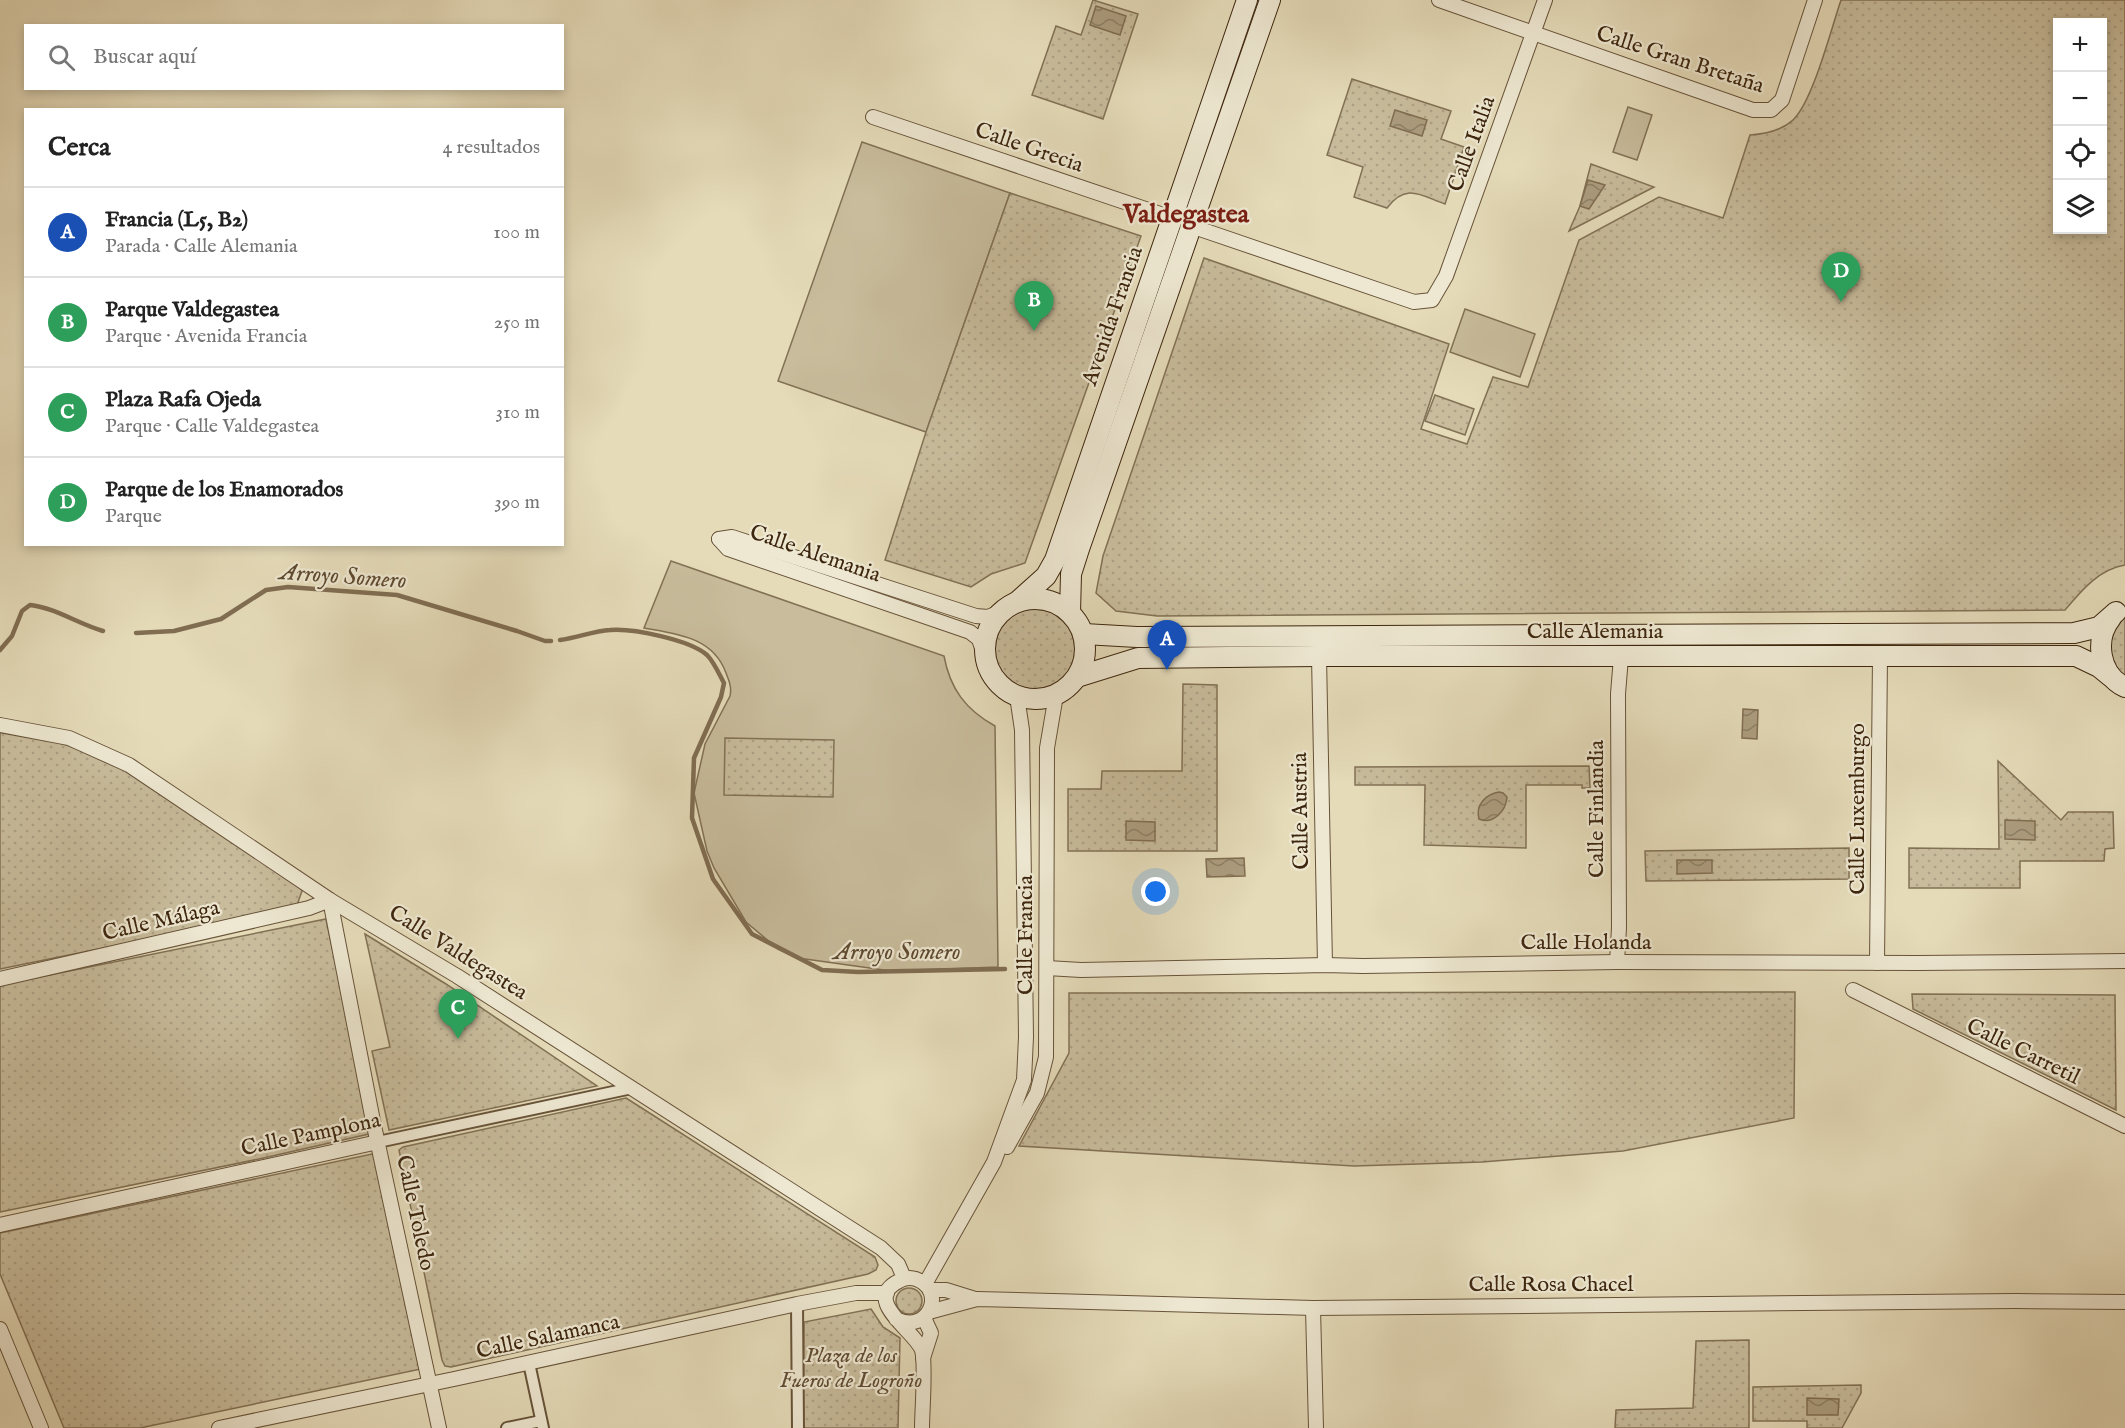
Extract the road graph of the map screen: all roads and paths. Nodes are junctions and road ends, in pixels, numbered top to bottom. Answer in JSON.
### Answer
{"nodes":[{"id":1,"x":1247,"y":0,"type":"edge"},
{"id":2,"x":1270,"y":0,"type":"edge"},
{"id":3,"x":1439,"y":0,"type":"edge"},
{"id":4,"x":1545,"y":0,"type":"edge"},
{"id":5,"x":1815,"y":0,"type":"edge"},
{"id":6,"x":1534,"y":33,"type":"junction"},
{"id":7,"x":873,"y":117,"type":"dead end"},
{"id":8,"x":1172,"y":218,"type":"junction"},
{"id":9,"x":1191,"y":226,"type":"junction"},
{"id":10,"x":1010,"y":607,"type":"junction"},
{"id":11,"x":2121,"y":609,"type":"edge"},
{"id":12,"x":1070,"y":613,"type":"junction"},
{"id":13,"x":1084,"y":634,"type":"junction"},
{"id":14,"x":1319,"y":656,"type":"junction"},
{"id":15,"x":1880,"y":656,"type":"junction"},
{"id":16,"x":1621,"y":657,"type":"junction"},
{"id":17,"x":988,"y":667,"type":"junction"},
{"id":18,"x":1077,"y":677,"type":"junction"},
{"id":19,"x":2118,"y":682,"type":"edge"},
{"id":20,"x":1056,"y":695,"type":"junction"},
{"id":21,"x":1017,"y":696,"type":"junction"},
{"id":22,"x":0,"y":725,"type":"edge"},
{"id":23,"x":330,"y":900,"type":"junction"},
{"id":24,"x":2125,"y":961,"type":"edge"},
{"id":25,"x":1617,"y":962,"type":"junction"},
{"id":26,"x":1877,"y":963,"type":"junction"},
{"id":27,"x":1325,"y":965,"type":"junction"},
{"id":28,"x":1047,"y":968,"type":"junction"},
{"id":29,"x":0,"y":980,"type":"edge"},
{"id":30,"x":1853,"y":990,"type":"dead end"},
{"id":31,"x":632,"y":1088,"type":"junction"},
{"id":32,"x":2125,"y":1126,"type":"edge"},
{"id":33,"x":378,"y":1142,"type":"junction"},
{"id":34,"x":994,"y":1162,"type":"junction"},
{"id":35,"x":0,"y":1225,"type":"edge"},
{"id":36,"x":946,"y":1247,"type":"junction"},
{"id":37,"x":881,"y":1248,"type":"junction"},
{"id":38,"x":908,"y":1278,"type":"junction"},
{"id":39,"x":928,"y":1287,"type":"junction"},
{"id":40,"x":889,"y":1290,"type":"junction"},
{"id":41,"x":977,"y":1299,"type":"junction"},
{"id":42,"x":2122,"y":1300,"type":"edge"},
{"id":43,"x":796,"y":1304,"type":"junction"},
{"id":44,"x":1313,"y":1308,"type":"junction"},
{"id":45,"x":927,"y":1315,"type":"junction"},
{"id":46,"x":896,"y":1319,"type":"junction"},
{"id":47,"x":0,"y":1329,"type":"edge"},
{"id":48,"x":923,"y":1358,"type":"junction"},
{"id":49,"x":529,"y":1363,"type":"junction"},
{"id":50,"x":429,"y":1384,"type":"junction"},
{"id":51,"x":542,"y":1424,"type":"edge"},
{"id":52,"x":41,"y":1428,"type":"edge"},
{"id":53,"x":219,"y":1428,"type":"edge"},
{"id":54,"x":439,"y":1428,"type":"edge"},
{"id":55,"x":507,"y":1428,"type":"edge"},
{"id":56,"x":798,"y":1428,"type":"edge"},
{"id":57,"x":922,"y":1428,"type":"edge"},
{"id":58,"x":1316,"y":1428,"type":"edge"}],
"edges":[{"from":1,"to":8,"type":"main road","name":"Avenida Francia"},
{"from":2,"to":9,"type":"main road","name":"Avenida Francia"},
{"from":3,"to":6,"type":"street","name":"Calle Gran Bretaña"},
{"from":4,"to":6,"type":"street","name":"Calle Italia"},
{"from":5,"to":6,"type":"street","name":"Calle Gran Bretaña"},
{"from":6,"to":9,"type":"street","name":"Calle Italia"},
{"from":7,"to":8,"type":"street","name":"Calle Grecia"},
{"from":8,"to":10,"type":"main road","name":"Avenida Francia"},
{"from":9,"to":12,"type":"main road","name":"Avenida Francia"},
{"from":10,"to":12,"type":"main road"},
{"from":10,"to":17,"type":"main road"},
{"from":10,"to":17,"type":"street","name":"Calle Alemania"},
{"from":11,"to":13,"type":"main road","name":"Calle Alemania"},
{"from":11,"to":19,"type":"main road"},
{"from":12,"to":13,"type":"main road"},
{"from":13,"to":18,"type":"main road"},
{"from":14,"to":16,"type":"main road","name":"Calle Alemania"},
{"from":14,"to":18,"type":"main road","name":"Calle Alemania"},
{"from":14,"to":27,"type":"street","name":"Calle Austria"},
{"from":15,"to":16,"type":"main road","name":"Calle Alemania"},
{"from":15,"to":19,"type":"main road","name":"Calle Alemania"},
{"from":15,"to":26,"type":"street","name":"Calle Luxemburgo"},
{"from":16,"to":25,"type":"street","name":"Calle Finlandia"},
{"from":17,"to":21,"type":"main road"},
{"from":18,"to":20,"type":"main road"},
{"from":20,"to":21,"type":"main road"},
{"from":20,"to":28,"type":"street","name":"Calle Francia"},
{"from":21,"to":34,"type":"street","name":"Calle Francia"},
{"from":22,"to":23,"type":"street","name":"Calle Valdegastea"},
{"from":23,"to":29,"type":"street","name":"Calle Málaga"},
{"from":23,"to":31,"type":"street","name":"Calle Valdegastea"},
{"from":23,"to":33,"type":"street","name":"Calle Toledo"},
{"from":24,"to":26,"type":"street","name":"Calle Holanda"},
{"from":25,"to":26,"type":"street","name":"Calle Holanda"},
{"from":25,"to":27,"type":"street","name":"Calle Holanda"},
{"from":27,"to":28,"type":"street","name":"Calle Holanda"},
{"from":28,"to":34,"type":"street","name":"Calle Francia"},
{"from":30,"to":32,"type":"street","name":"Calle Carretil"},
{"from":31,"to":33,"type":"street","name":"Calle Pamplona"},
{"from":31,"to":37,"type":"street","name":"Calle Valdegastea"},
{"from":33,"to":35,"type":"street","name":"Calle Pamplona"},
{"from":33,"to":50,"type":"street","name":"Calle Toledo"},
{"from":34,"to":36,"type":"street","name":"Calle Francia"},
{"from":36,"to":38,"type":"street","name":"Calle Francia"},
{"from":36,"to":39,"type":"street","name":"Calle Francia"},
{"from":37,"to":38,"type":"street","name":"Calle Valdegastea"},
{"from":37,"to":40,"type":"street"},
{"from":38,"to":39,"type":"street"},
{"from":38,"to":40,"type":"street"},
{"from":39,"to":41,"type":"street","name":"Calle Rosa Chacel"},
{"from":39,"to":45,"type":"street"},
{"from":40,"to":43,"type":"street","name":"Calle Salamanca"},
{"from":40,"to":46,"type":"street"},
{"from":41,"to":44,"type":"street","name":"Calle Rosa Chacel"},
{"from":41,"to":45,"type":"street","name":"Calle Rosa Chacel"},
{"from":42,"to":44,"type":"street","name":"Calle Rosa Chacel"},
{"from":43,"to":49,"type":"street","name":"Calle Salamanca"},
{"from":43,"to":56,"type":"street"},
{"from":44,"to":58,"type":"street"},
{"from":45,"to":46,"type":"street"},
{"from":45,"to":48,"type":"street"},
{"from":46,"to":48,"type":"street"},
{"from":47,"to":52,"type":"street"},
{"from":48,"to":57,"type":"street"},
{"from":49,"to":50,"type":"street","name":"Calle Salamanca"},
{"from":49,"to":51,"type":"street"},
{"from":50,"to":53,"type":"street","name":"Calle Salamanca"},
{"from":50,"to":54,"type":"street","name":"Calle Toledo"},
{"from":51,"to":55,"type":"street"}]}
